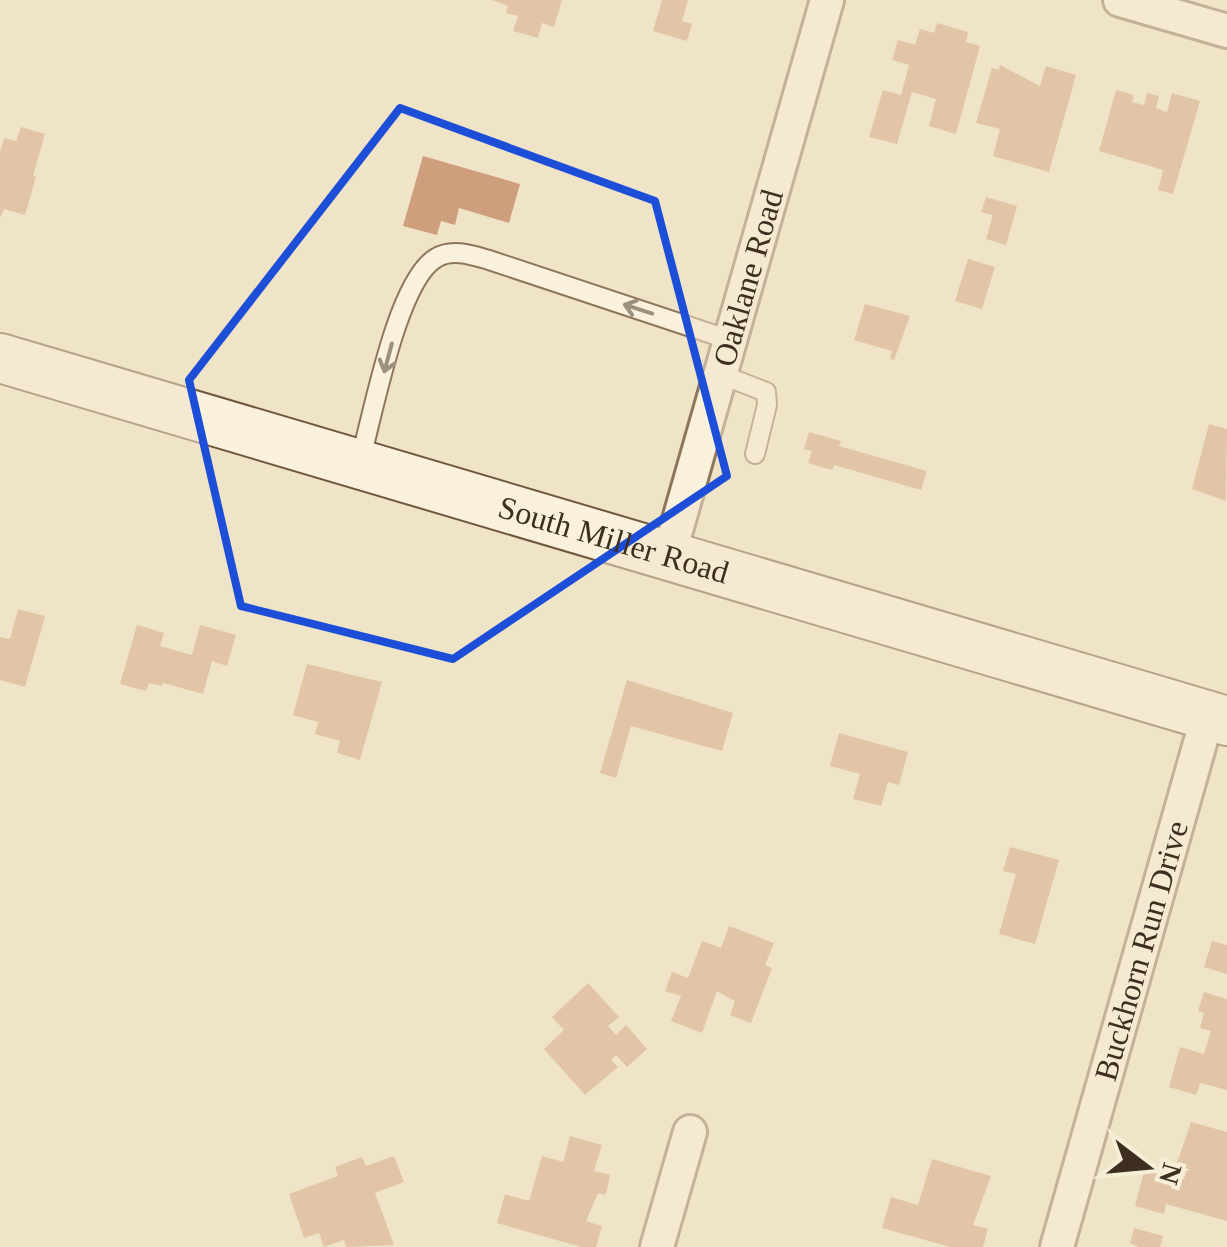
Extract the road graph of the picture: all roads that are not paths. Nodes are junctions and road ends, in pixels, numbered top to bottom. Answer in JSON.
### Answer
{"nodes":[{"id":1,"x":827,"y":0,"type":"edge"},
{"id":2,"x":1120,"y":0,"type":"edge"},
{"id":3,"x":1227,"y":30,"type":"edge"},
{"id":4,"x":730,"y":340,"type":"junction"},
{"id":5,"x":1,"y":363,"type":"edge"},
{"id":6,"x":720,"y":374,"type":"junction"},
{"id":7,"x":755,"y":454,"type":"dead end"},
{"id":8,"x":359,"y":464,"type":"junction"},
{"id":9,"x":668,"y":555,"type":"junction"},
{"id":10,"x":1218,"y":718,"type":"edge"},
{"id":11,"x":690,"y":1132,"type":"dead end"},
{"id":12,"x":657,"y":1247,"type":"edge"},
{"id":13,"x":1057,"y":1247,"type":"edge"}],
"edges":[{"from":1,"to":4,"type":"street","name":"Oaklane Road"},
{"from":2,"to":3,"type":"street"},
{"from":4,"to":6,"type":"street","name":"Oaklane Road"},
{"from":4,"to":8,"type":"lane","one_way":true},
{"from":5,"to":8,"type":"street","name":"South Miller Road"},
{"from":6,"to":7,"type":"lane"},
{"from":6,"to":9,"type":"street","name":"Oaklane Road"},
{"from":8,"to":9,"type":"street","name":"South Miller Road"},
{"from":9,"to":10,"type":"street","name":"South Miller Road"},
{"from":10,"to":13,"type":"street","name":"Buckhorn Run Drive"},
{"from":11,"to":12,"type":"street"}]}
